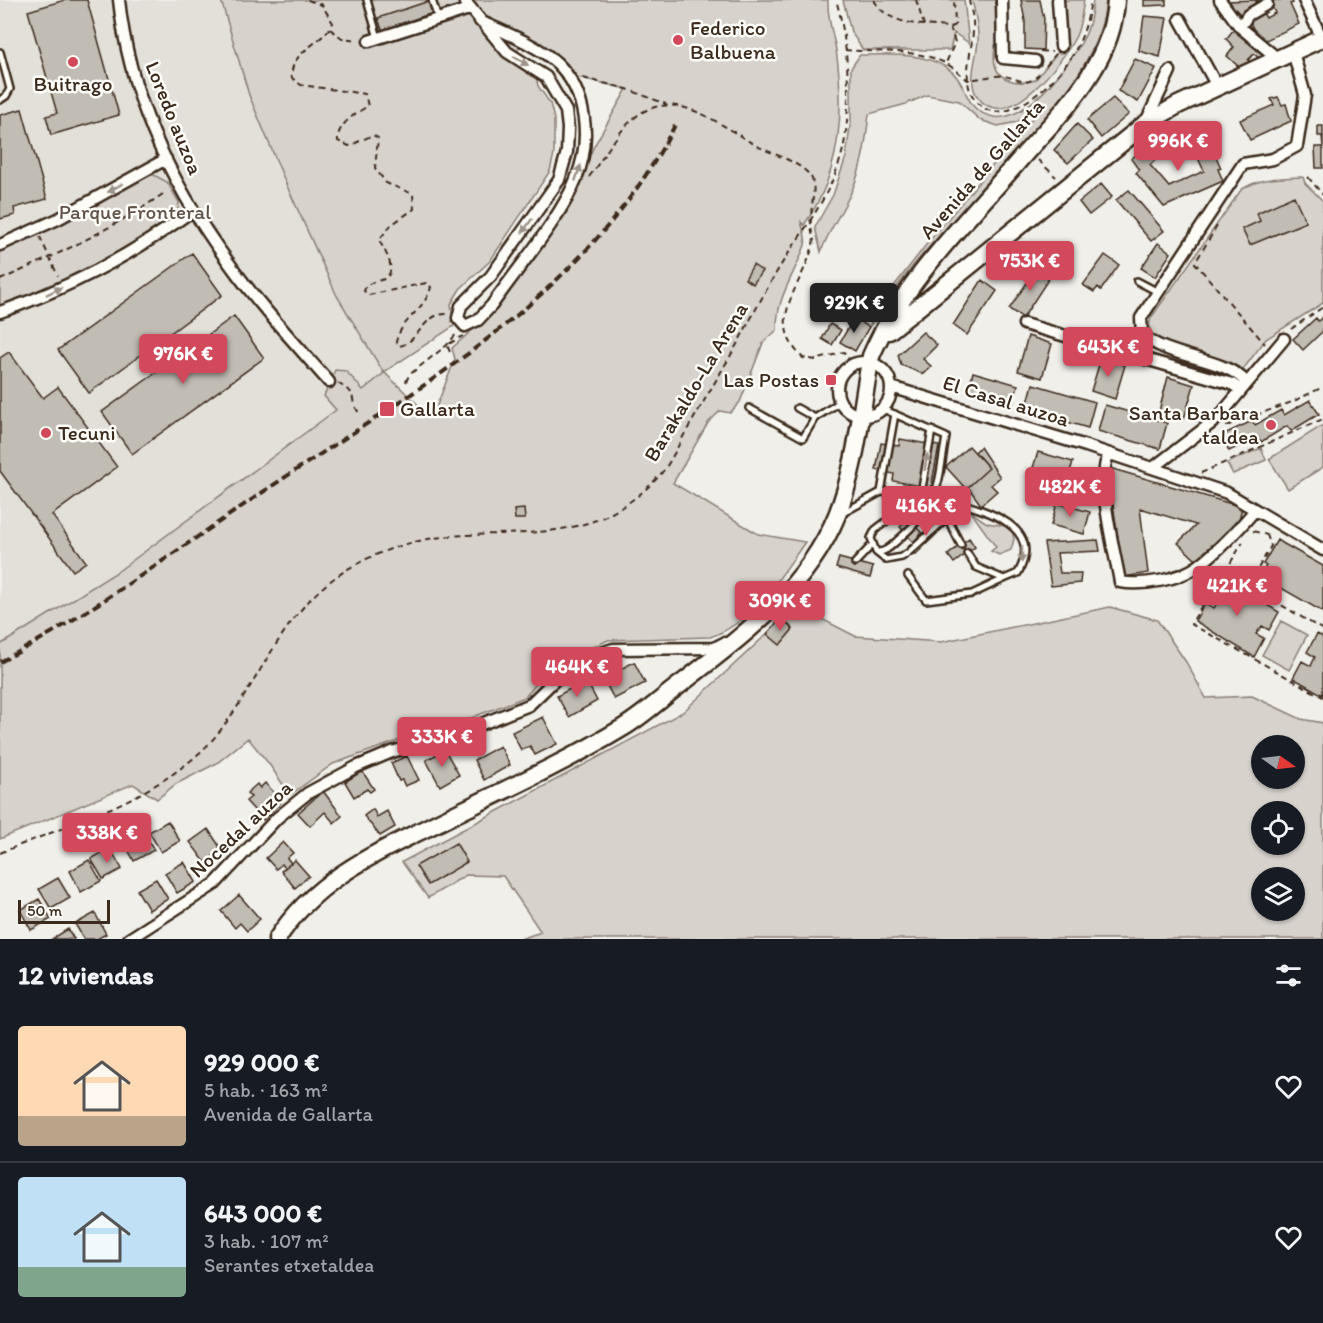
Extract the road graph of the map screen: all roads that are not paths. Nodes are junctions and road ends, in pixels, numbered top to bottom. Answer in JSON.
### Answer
{"nodes":[{"id":1,"x":118,"y":0,"type":"edge"},
{"id":2,"x":367,"y":0,"type":"edge"},
{"id":3,"x":432,"y":0,"type":"edge"},
{"id":4,"x":1002,"y":0,"type":"edge"},
{"id":5,"x":1058,"y":0,"type":"edge"},
{"id":6,"x":1116,"y":0,"type":"edge"},
{"id":7,"x":1220,"y":0,"type":"edge"},
{"id":8,"x":1304,"y":0,"type":"edge"},
{"id":9,"x":1267,"y":4,"type":"dead end"},
{"id":10,"x":466,"y":5,"type":"edge"},
{"id":11,"x":438,"y":19,"type":"junction"},
{"id":12,"x":1180,"y":20,"type":"dead end"},
{"id":13,"x":480,"y":21,"type":"junction"},
{"id":14,"x":1240,"y":27,"type":"junction"},
{"id":15,"x":374,"y":39,"type":"joint"},
{"id":16,"x":1323,"y":39,"type":"edge"},
{"id":17,"x":1059,"y":49,"type":"road end"},
{"id":18,"x":0,"y":52,"type":"edge"},
{"id":19,"x":1034,"y":56,"type":"road end"},
{"id":20,"x":1285,"y":56,"type":"junction"},
{"id":21,"x":1170,"y":70,"type":"dead end"},
{"id":22,"x":1217,"y":86,"type":"junction"},
{"id":23,"x":0,"y":100,"type":"edge"},
{"id":24,"x":1145,"y":124,"type":"junction"},
{"id":25,"x":165,"y":159,"type":"junction"},
{"id":26,"x":193,"y":210,"type":"junction"},
{"id":27,"x":0,"y":245,"type":"edge"},
{"id":28,"x":1137,"y":281,"type":"dead end"},
{"id":29,"x":910,"y":287,"type":"junction"},
{"id":30,"x":1158,"y":292,"type":"junction"},
{"id":31,"x":932,"y":298,"type":"junction"},
{"id":32,"x":0,"y":312,"type":"edge"},
{"id":33,"x":1024,"y":324,"type":"dead end"},
{"id":34,"x":882,"y":337,"type":"junction"},
{"id":35,"x":1284,"y":339,"type":"road end"},
{"id":36,"x":870,"y":363,"type":"junction"},
{"id":37,"x":328,"y":382,"type":"road end"},
{"id":38,"x":1243,"y":386,"type":"junction"},
{"id":39,"x":891,"y":387,"type":"junction"},
{"id":40,"x":840,"y":402,"type":"junction"},
{"id":41,"x":749,"y":408,"type":"dead end"},
{"id":42,"x":796,"y":408,"type":"dead end"},
{"id":43,"x":883,"y":409,"type":"junction"},
{"id":44,"x":895,"y":414,"type":"junction"},
{"id":45,"x":861,"y":416,"type":"junction"},
{"id":46,"x":815,"y":418,"type":"junction"},
{"id":47,"x":932,"y":430,"type":"junction"},
{"id":48,"x":1109,"y":454,"type":"junction"},
{"id":49,"x":1153,"y":468,"type":"junction"},
{"id":50,"x":881,"y":492,"type":"junction"},
{"id":51,"x":905,"y":492,"type":"junction"},
{"id":52,"x":921,"y":494,"type":"junction"},
{"id":53,"x":936,"y":496,"type":"junction"},
{"id":54,"x":1256,"y":510,"type":"junction"},
{"id":55,"x":836,"y":516,"type":"junction"},
{"id":56,"x":948,"y":517,"type":"junction"},
{"id":57,"x":872,"y":545,"type":"junction"},
{"id":58,"x":961,"y":545,"type":"dead end"},
{"id":59,"x":1323,"y":550,"type":"edge"},
{"id":60,"x":876,"y":552,"type":"junction"},
{"id":61,"x":967,"y":554,"type":"dead end"},
{"id":62,"x":855,"y":563,"type":"dead end"},
{"id":63,"x":908,"y":576,"type":"dead end"},
{"id":64,"x":1004,"y":579,"type":"junction"},
{"id":65,"x":749,"y":631,"type":"junction"},
{"id":66,"x":129,"y":939,"type":"edge"},
{"id":67,"x":277,"y":939,"type":"edge"}],
"edges":[{"from":1,"to":25,"type":"street","name":"Loredo auzoa"},
{"from":2,"to":15,"type":"lane"},
{"from":3,"to":11,"type":"lane"},
{"from":4,"to":19,"type":"street"},
{"from":5,"to":17,"type":"street"},
{"from":6,"to":29,"type":"street","name":"Avenida de Gallarta"},
{"from":7,"to":14,"type":"street"},
{"from":8,"to":16,"type":"street"},
{"from":9,"to":14,"type":"street"},
{"from":10,"to":11,"type":"street"},
{"from":10,"to":13,"type":"street"},
{"from":11,"to":15,"type":"street"},
{"from":12,"to":22,"type":"street"},
{"from":13,"to":13,"type":"street","one_way":true},
{"from":14,"to":20,"type":"street"},
{"from":16,"to":20,"type":"street"},
{"from":18,"to":23,"type":"lane"},
{"from":20,"to":22,"type":"street"},
{"from":20,"to":30,"type":"street"},
{"from":21,"to":24,"type":"street"},
{"from":22,"to":24,"type":"street"},
{"from":24,"to":31,"type":"street"},
{"from":25,"to":26,"type":"street","name":"Loredo auzoa"},
{"from":25,"to":27,"type":"street","one_way":true},
{"from":32,"to":26,"type":"street","one_way":true},
{"from":26,"to":37,"type":"street","name":"Loredo auzoa"},
{"from":28,"to":30,"type":"lane"},
{"from":29,"to":31,"type":"street"},
{"from":29,"to":34,"type":"street","name":"Avenida de Gallarta"},
{"from":30,"to":38,"type":"street"},
{"from":31,"to":34,"type":"street"},
{"from":33,"to":38,"type":"street"},
{"from":34,"to":36,"type":"street","name":"Avenida de Gallarta"},
{"from":35,"to":38,"type":"street"},
{"from":36,"to":39,"type":"street"},
{"from":36,"to":40,"type":"street"},
{"from":36,"to":45,"type":"street","name":"Avenida de Gallarta"},
{"from":38,"to":49,"type":"street"},
{"from":39,"to":43,"type":"street"},
{"from":39,"to":48,"type":"street","name":"El Casal auzoa"},
{"from":40,"to":45,"type":"street"},
{"from":40,"to":46,"type":"lane"},
{"from":41,"to":46,"type":"lane"},
{"from":42,"to":46,"type":"lane"},
{"from":43,"to":44,"type":"lane"},
{"from":43,"to":45,"type":"street"},
{"from":44,"to":47,"type":"lane"},
{"from":44,"to":50,"type":"lane"},
{"from":45,"to":55,"type":"street","name":"Avenida de Gallarta"},
{"from":52,"to":47,"type":"lane","one_way":true},
{"from":47,"to":53,"type":"lane"},
{"from":48,"to":49,"type":"street","name":"El Casal auzoa"},
{"from":48,"to":54,"type":"street"},
{"from":49,"to":54,"type":"street","name":"El Casal auzoa"},
{"from":50,"to":51,"type":"lane"},
{"from":50,"to":55,"type":"lane"},
{"from":51,"to":52,"type":"lane"},
{"from":51,"to":57,"type":"lane"},
{"from":52,"to":53,"type":"lane"},
{"from":53,"to":56,"type":"lane"},
{"from":53,"to":60,"type":"lane"},
{"from":53,"to":64,"type":"lane","one_way":true},
{"from":54,"to":59,"type":"street","name":"El Casal auzoa"},
{"from":55,"to":65,"type":"street","name":"Avenida de Gallarta"},
{"from":56,"to":58,"type":"lane"},
{"from":56,"to":60,"type":"lane"},
{"from":57,"to":60,"type":"lane"},
{"from":57,"to":62,"type":"lane"},
{"from":61,"to":64,"type":"lane"},
{"from":63,"to":64,"type":"lane"},
{"from":65,"to":66,"type":"street","name":"Nocedal auzoa"},
{"from":65,"to":67,"type":"street","name":"Avenida de Gallarta"}]}
